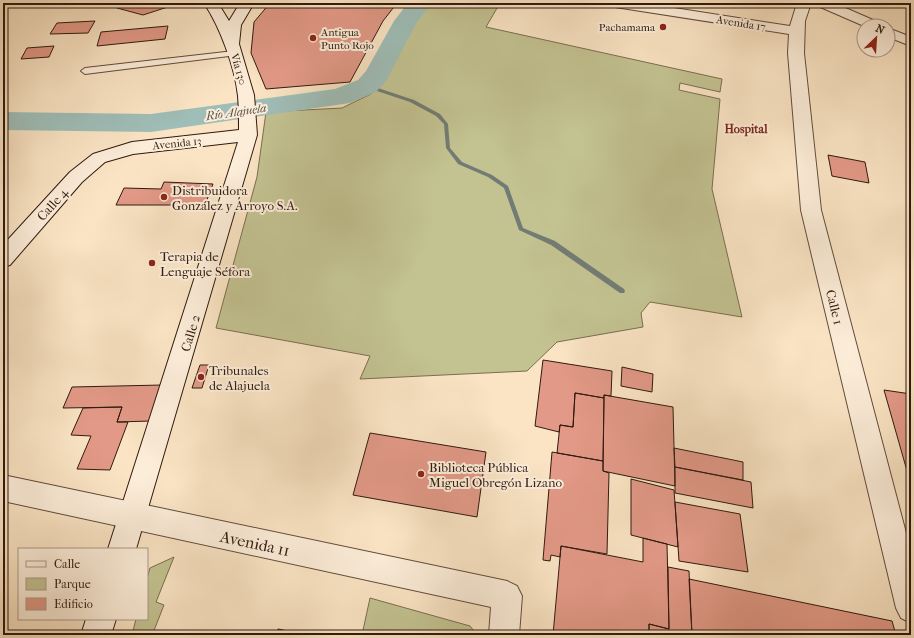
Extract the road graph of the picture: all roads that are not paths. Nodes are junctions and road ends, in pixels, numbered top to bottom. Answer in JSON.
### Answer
{"nodes":[{"id":1,"x":211,"y":3,"type":"edge"},
{"id":2,"x":222,"y":3,"type":"edge"},
{"id":3,"x":235,"y":3,"type":"edge"},
{"id":4,"x":247,"y":3,"type":"edge"},
{"id":5,"x":615,"y":3,"type":"edge"},
{"id":6,"x":804,"y":3,"type":"edge"},
{"id":7,"x":823,"y":3,"type":"edge"},
{"id":8,"x":857,"y":18,"type":"edge"},
{"id":9,"x":795,"y":31,"type":"junction"},
{"id":10,"x":896,"y":35,"type":"edge"},
{"id":11,"x":911,"y":42,"type":"edge"},
{"id":12,"x":233,"y":49,"type":"junction"},
{"id":13,"x":85,"y":72,"type":"dead end"},
{"id":14,"x":247,"y":115,"type":"junction"},
{"id":15,"x":190,"y":142,"type":"junction"},
{"id":16,"x":107,"y":154,"type":"joint"},
{"id":17,"x":242,"y":159,"type":"junction"},
{"id":18,"x":3,"y":259,"type":"edge"},
{"id":19,"x":3,"y":488,"type":"edge"},
{"id":20,"x":132,"y":516,"type":"junction"},
{"id":21,"x":122,"y":548,"type":"edge"},
{"id":22,"x":911,"y":608,"type":"edge"},
{"id":23,"x":101,"y":620,"type":"edge"},
{"id":24,"x":96,"y":635,"type":"edge"},
{"id":25,"x":504,"y":635,"type":"edge"}],
"edges":[{"from":1,"to":12,"type":"street"},
{"from":2,"to":3,"type":"street"},
{"from":4,"to":12,"type":"street","name":"Vía 130"},
{"from":5,"to":9,"type":"street","name":"Avenida 17"},
{"from":6,"to":9,"type":"street","name":"Calle 1"},
{"from":7,"to":8,"type":"street"},
{"from":9,"to":22,"type":"street","name":"Calle 1"},
{"from":10,"to":11,"type":"street"},
{"from":12,"to":13,"type":"lane"},
{"from":12,"to":14,"type":"street","name":"Vía 130"},
{"from":14,"to":15,"type":"street","name":"Avenida 13"},
{"from":14,"to":17,"type":"street","name":"Calle 2"},
{"from":15,"to":16,"type":"street","name":"Avenida 13"},
{"from":15,"to":17,"type":"street"},
{"from":16,"to":18,"type":"street","name":"Calle 4"},
{"from":17,"to":20,"type":"street","name":"Calle 2"},
{"from":19,"to":20,"type":"street","name":"Avenida 11"},
{"from":20,"to":21,"type":"street","name":"Calle 2"},
{"from":20,"to":25,"type":"street","name":"Avenida 11"},
{"from":23,"to":24,"type":"street"}]}
